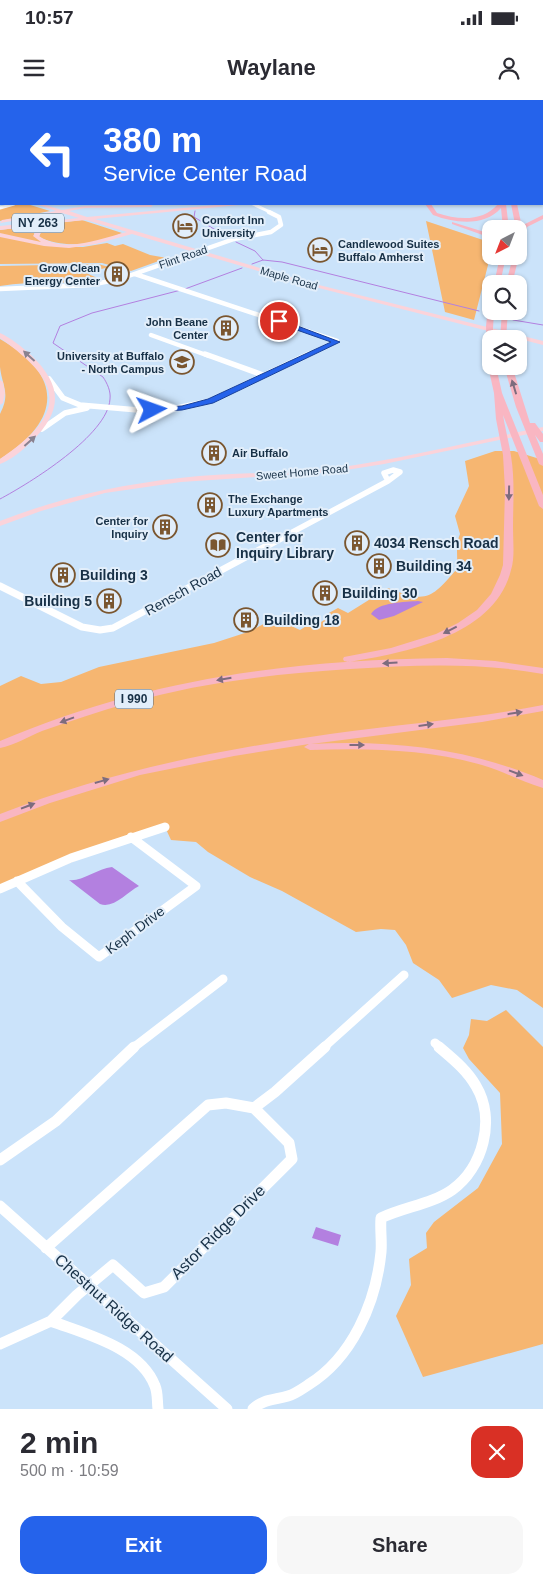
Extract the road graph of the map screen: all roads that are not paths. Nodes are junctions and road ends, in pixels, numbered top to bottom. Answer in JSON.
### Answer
{"nodes":[{"id":1,"x":41,"y":205,"type":"edge"},
{"id":2,"x":207,"y":205,"type":"edge"},
{"id":3,"x":227,"y":205,"type":"edge"},
{"id":4,"x":255,"y":205,"type":"edge"},
{"id":5,"x":426,"y":205,"type":"edge"},
{"id":6,"x":427,"y":205,"type":"edge"},
{"id":7,"x":501,"y":205,"type":"edge"},
{"id":8,"x":502,"y":205,"type":"edge"},
{"id":9,"x":514,"y":205,"type":"edge"},
{"id":10,"x":61,"y":211,"type":"junction"},
{"id":11,"x":93,"y":216,"type":"junction"},
{"id":12,"x":543,"y":217,"type":"edge"},
{"id":13,"x":74,"y":218,"type":"junction"},
{"id":14,"x":505,"y":220,"type":"edge"},
{"id":15,"x":517,"y":220,"type":"edge"},
{"id":16,"x":528,"y":224,"type":"edge"},
{"id":17,"x":0,"y":225,"type":"edge"},
{"id":18,"x":132,"y":232,"type":"junction"},
{"id":19,"x":482,"y":233,"type":"edge"},
{"id":20,"x":0,"y":235,"type":"edge"},
{"id":21,"x":198,"y":252,"type":"junction"},
{"id":22,"x":135,"y":274,"type":"junction"},
{"id":23,"x":0,"y":290,"type":"edge"},
{"id":24,"x":0,"y":335,"type":"edge"},
{"id":25,"x":151,"y":335,"type":"dead end"},
{"id":26,"x":543,"y":343,"type":"edge"},
{"id":27,"x":262,"y":375,"type":"junction"},
{"id":28,"x":494,"y":375,"type":"edge"},
{"id":29,"x":511,"y":375,"type":"edge"},
{"id":30,"x":49,"y":379,"type":"junction"},
{"id":31,"x":0,"y":382,"type":"edge"},
{"id":32,"x":498,"y":393,"type":"junction"},
{"id":33,"x":0,"y":403,"type":"edge"},
{"id":34,"x":99,"y":408,"type":"junction"},
{"id":35,"x":42,"y":429,"type":"junction"},
{"id":36,"x":540,"y":436,"type":"edge"},
{"id":37,"x":0,"y":462,"type":"edge"},
{"id":38,"x":543,"y":464,"type":"edge"},
{"id":39,"x":388,"y":481,"type":"dead end"},
{"id":40,"x":60,"y":503,"type":"junction"},
{"id":41,"x":543,"y":506,"type":"edge"},
{"id":42,"x":0,"y":524,"type":"edge"},
{"id":43,"x":0,"y":531,"type":"edge"},
{"id":44,"x":0,"y":586,"type":"edge"},
{"id":45,"x":543,"y":671,"type":"edge"},
{"id":46,"x":272,"y":672,"type":"junction"},
{"id":47,"x":543,"y":708,"type":"edge"},
{"id":48,"x":0,"y":745,"type":"edge"},
{"id":49,"x":256,"y":750,"type":"junction"},
{"id":50,"x":543,"y":784,"type":"edge"},
{"id":51,"x":0,"y":818,"type":"edge"},
{"id":52,"x":165,"y":827,"type":"dead end"},
{"id":53,"x":131,"y":837,"type":"junction"},
{"id":54,"x":17,"y":881,"type":"junction"},
{"id":55,"x":0,"y":889,"type":"edge"},
{"id":56,"x":404,"y":975,"type":"dead end"},
{"id":57,"x":223,"y":979,"type":"dead end"},
{"id":58,"x":435,"y":1043,"type":"dead end"},
{"id":59,"x":254,"y":1108,"type":"junction"},
{"id":60,"x":0,"y":1160,"type":"edge"},
{"id":61,"x":0,"y":1206,"type":"edge"},
{"id":62,"x":46,"y":1248,"type":"junction"},
{"id":63,"x":89,"y":1284,"type":"junction"},
{"id":64,"x":51,"y":1321,"type":"junction"},
{"id":65,"x":0,"y":1344,"type":"edge"},
{"id":66,"x":158,"y":1409,"type":"edge"},
{"id":67,"x":227,"y":1409,"type":"edge"},
{"id":68,"x":254,"y":1409,"type":"edge"}],
"edges":[{"from":1,"to":10,"type":"main road","name":"Maple Road"},
{"from":2,"to":10,"type":"main road"},
{"from":2,"to":11,"type":"main road","number":"NY 263"},
{"from":3,"to":11,"type":"main road","number":"NY 263"},
{"from":4,"to":21,"type":"street","name":"Flint Road"},
{"from":5,"to":19,"type":"highway"},
{"from":6,"to":7,"type":"highway"},
{"from":8,"to":14,"type":"highway"},
{"from":9,"to":15,"type":"highway"},
{"from":10,"to":17,"type":"main road"},
{"from":10,"to":18,"type":"main road","name":"Maple Road"},
{"from":11,"to":13,"type":"main road","number":"NY 263"},
{"from":12,"to":16,"type":"highway"},
{"from":13,"to":17,"type":"main road","number":"NY 263"},
{"from":13,"to":18,"type":"main road"},
{"from":18,"to":20,"type":"main road"},
{"from":18,"to":21,"type":"main road","name":"Maple Road"},
{"from":21,"to":22,"type":"street","name":"Flint Road"},
{"from":21,"to":26,"type":"main road","name":"Maple Road"},
{"from":22,"to":23,"type":"street","name":"Flint Road"},
{"from":22,"to":27,"type":"street"},
{"from":30,"to":24,"type":"main road","one_way":true},
{"from":25,"to":27,"type":"street"},
{"from":27,"to":34,"type":"street"},
{"from":28,"to":32,"type":"highway"},
{"from":36,"to":29,"type":"highway","one_way":true},
{"from":30,"to":34,"type":"street"},
{"from":30,"to":35,"type":"main road"},
{"from":31,"to":33,"type":"main road"},
{"from":32,"to":41,"type":"highway"},
{"from":32,"to":46,"type":"highway","one_way":true},
{"from":34,"to":35,"type":"street"},
{"from":37,"to":35,"type":"main road","one_way":true},
{"from":36,"to":38,"type":"highway"},
{"from":36,"to":40,"type":"main road","name":"Sweet Home Road"},
{"from":39,"to":44,"type":"street","name":"Rensch Road"},
{"from":40,"to":42,"type":"main road","name":"Sweet Home Road"},
{"from":40,"to":43,"type":"main road","name":"Sweet Home Road"},
{"from":45,"to":46,"type":"highway","one_way":true},
{"from":46,"to":48,"type":"highway","number":"I 990","one_way":true},
{"from":49,"to":47,"type":"highway","one_way":true},
{"from":49,"to":50,"type":"highway","one_way":true},
{"from":51,"to":49,"type":"highway","one_way":true},
{"from":52,"to":53,"type":"street"},
{"from":53,"to":54,"type":"street"},
{"from":53,"to":54,"type":"street","name":"Keph Drive"},
{"from":54,"to":55,"type":"street"},
{"from":56,"to":59,"type":"street"},
{"from":57,"to":60,"type":"street"},
{"from":58,"to":68,"type":"street"},
{"from":59,"to":62,"type":"street"},
{"from":59,"to":63,"type":"street","name":"Astor Ridge Drive"},
{"from":61,"to":62,"type":"street","name":"Chestnut Ridge Road"},
{"from":62,"to":63,"type":"street","name":"Chestnut Ridge Road"},
{"from":63,"to":64,"type":"street"},
{"from":63,"to":67,"type":"street","name":"Chestnut Ridge Road"},
{"from":64,"to":65,"type":"street"},
{"from":64,"to":66,"type":"street"}]}
